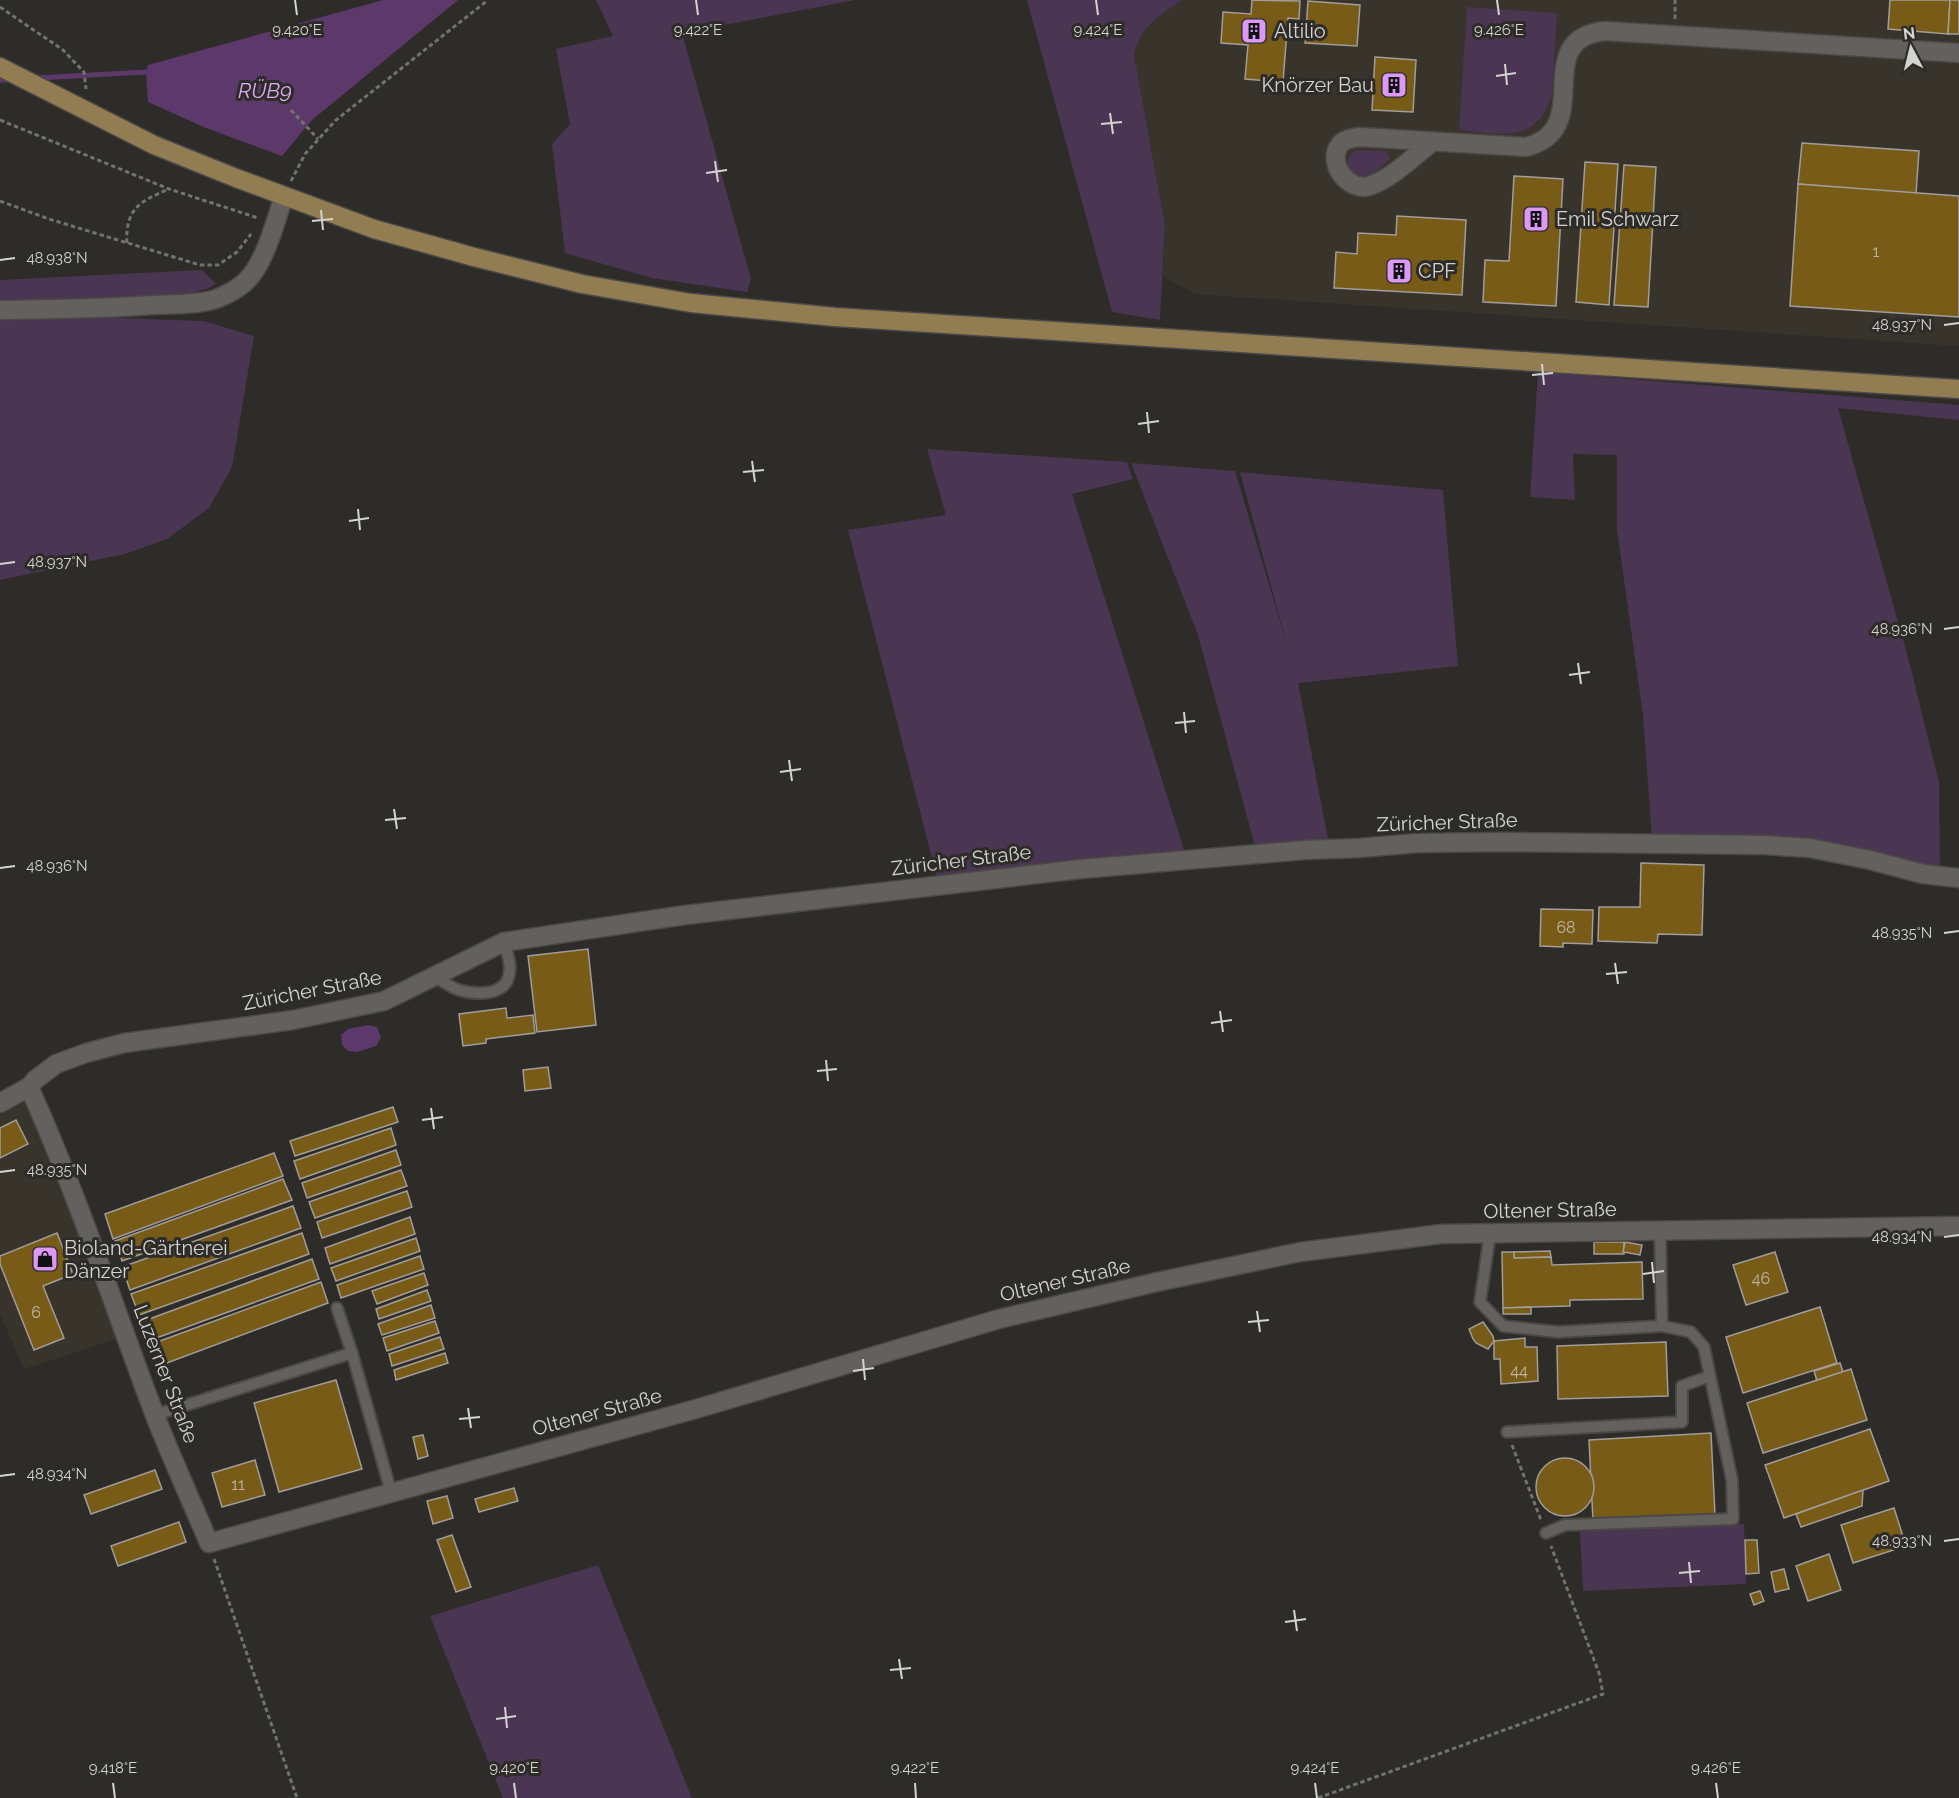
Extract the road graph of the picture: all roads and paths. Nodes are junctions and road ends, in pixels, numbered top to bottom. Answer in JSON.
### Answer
{"nodes":[{"id":1,"x":488,"y":0,"type":"edge"},
{"id":2,"x":0,"y":7,"type":"edge"},
{"id":3,"x":1959,"y":53,"type":"edge"},
{"id":4,"x":0,"y":67,"type":"edge"},
{"id":5,"x":79,"y":107,"type":"junction"},
{"id":6,"x":291,"y":111,"type":"dead end"},
{"id":7,"x":0,"y":120,"type":"edge"},
{"id":8,"x":318,"y":139,"type":"junction"},
{"id":9,"x":1431,"y":143,"type":"junction"},
{"id":10,"x":169,"y":189,"type":"junction"},
{"id":11,"x":284,"y":196,"type":"junction"},
{"id":12,"x":0,"y":201,"type":"edge"},
{"id":13,"x":263,"y":222,"type":"junction"},
{"id":14,"x":254,"y":230,"type":"dead end"},
{"id":15,"x":127,"y":243,"type":"junction"},
{"id":16,"x":0,"y":310,"type":"edge"},
{"id":17,"x":1959,"y":389,"type":"edge"},
{"id":18,"x":1959,"y":878,"type":"edge"},
{"id":19,"x":504,"y":942,"type":"junction"},
{"id":20,"x":434,"y":976,"type":"junction"},
{"id":21,"x":28,"y":1087,"type":"junction"},
{"id":22,"x":0,"y":1102,"type":"edge"},
{"id":23,"x":1959,"y":1226,"type":"edge"},
{"id":24,"x":1660,"y":1231,"type":"junction"},
{"id":25,"x":1490,"y":1234,"type":"junction"},
{"id":26,"x":337,"y":1308,"type":"dead end"},
{"id":27,"x":1662,"y":1326,"type":"junction"},
{"id":28,"x":352,"y":1353,"type":"junction"},
{"id":29,"x":1710,"y":1376,"type":"junction"},
{"id":30,"x":155,"y":1415,"type":"junction"},
{"id":31,"x":1508,"y":1432,"type":"joint"},
{"id":32,"x":391,"y":1492,"type":"junction"},
{"id":33,"x":1546,"y":1533,"type":"junction"},
{"id":34,"x":209,"y":1543,"type":"junction"},
{"id":35,"x":297,"y":1798,"type":"edge"},
{"id":36,"x":1318,"y":1798,"type":"edge"}],
"edges":[{"from":1,"to":8,"type":"path"},
{"from":2,"to":5,"type":"path"},
{"from":3,"to":9,"type":"street"},
{"from":4,"to":5,"type":"main road"},
{"from":5,"to":11,"type":"main road"},
{"from":6,"to":8,"type":"path"},
{"from":7,"to":10,"type":"path"},
{"from":8,"to":11,"type":"path"},
{"from":9,"to":9,"type":"street"},
{"from":10,"to":13,"type":"path"},
{"from":10,"to":15,"type":"path"},
{"from":11,"to":13,"type":"street"},
{"from":11,"to":17,"type":"main road"},
{"from":12,"to":15,"type":"path"},
{"from":13,"to":16,"type":"street"},
{"from":14,"to":15,"type":"path"},
{"from":18,"to":19,"type":"street","name":"Züricher Straße"},
{"from":19,"to":20,"type":"street","name":"Züricher Straße"},
{"from":19,"to":20,"type":"lane"},
{"from":20,"to":21,"type":"street","name":"Züricher Straße"},
{"from":21,"to":22,"type":"street","name":"Züricher Straße"},
{"from":21,"to":30,"type":"street","name":"Luzerner Straße"},
{"from":23,"to":24,"type":"street","name":"Oltener Straße"},
{"from":24,"to":25,"type":"street","name":"Oltener Straße"},
{"from":24,"to":27,"type":"lane"},
{"from":25,"to":27,"type":"lane"},
{"from":25,"to":32,"type":"street","name":"Oltener Straße"},
{"from":26,"to":28,"type":"lane"},
{"from":27,"to":29,"type":"lane"},
{"from":28,"to":30,"type":"lane"},
{"from":28,"to":32,"type":"lane"},
{"from":29,"to":31,"type":"lane"},
{"from":29,"to":33,"type":"lane"},
{"from":30,"to":34,"type":"street","name":"Luzerner Straße"},
{"from":31,"to":33,"type":"path"},
{"from":32,"to":34,"type":"street","name":"Oltener Straße"},
{"from":33,"to":36,"type":"path"},
{"from":34,"to":35,"type":"path"}]}
